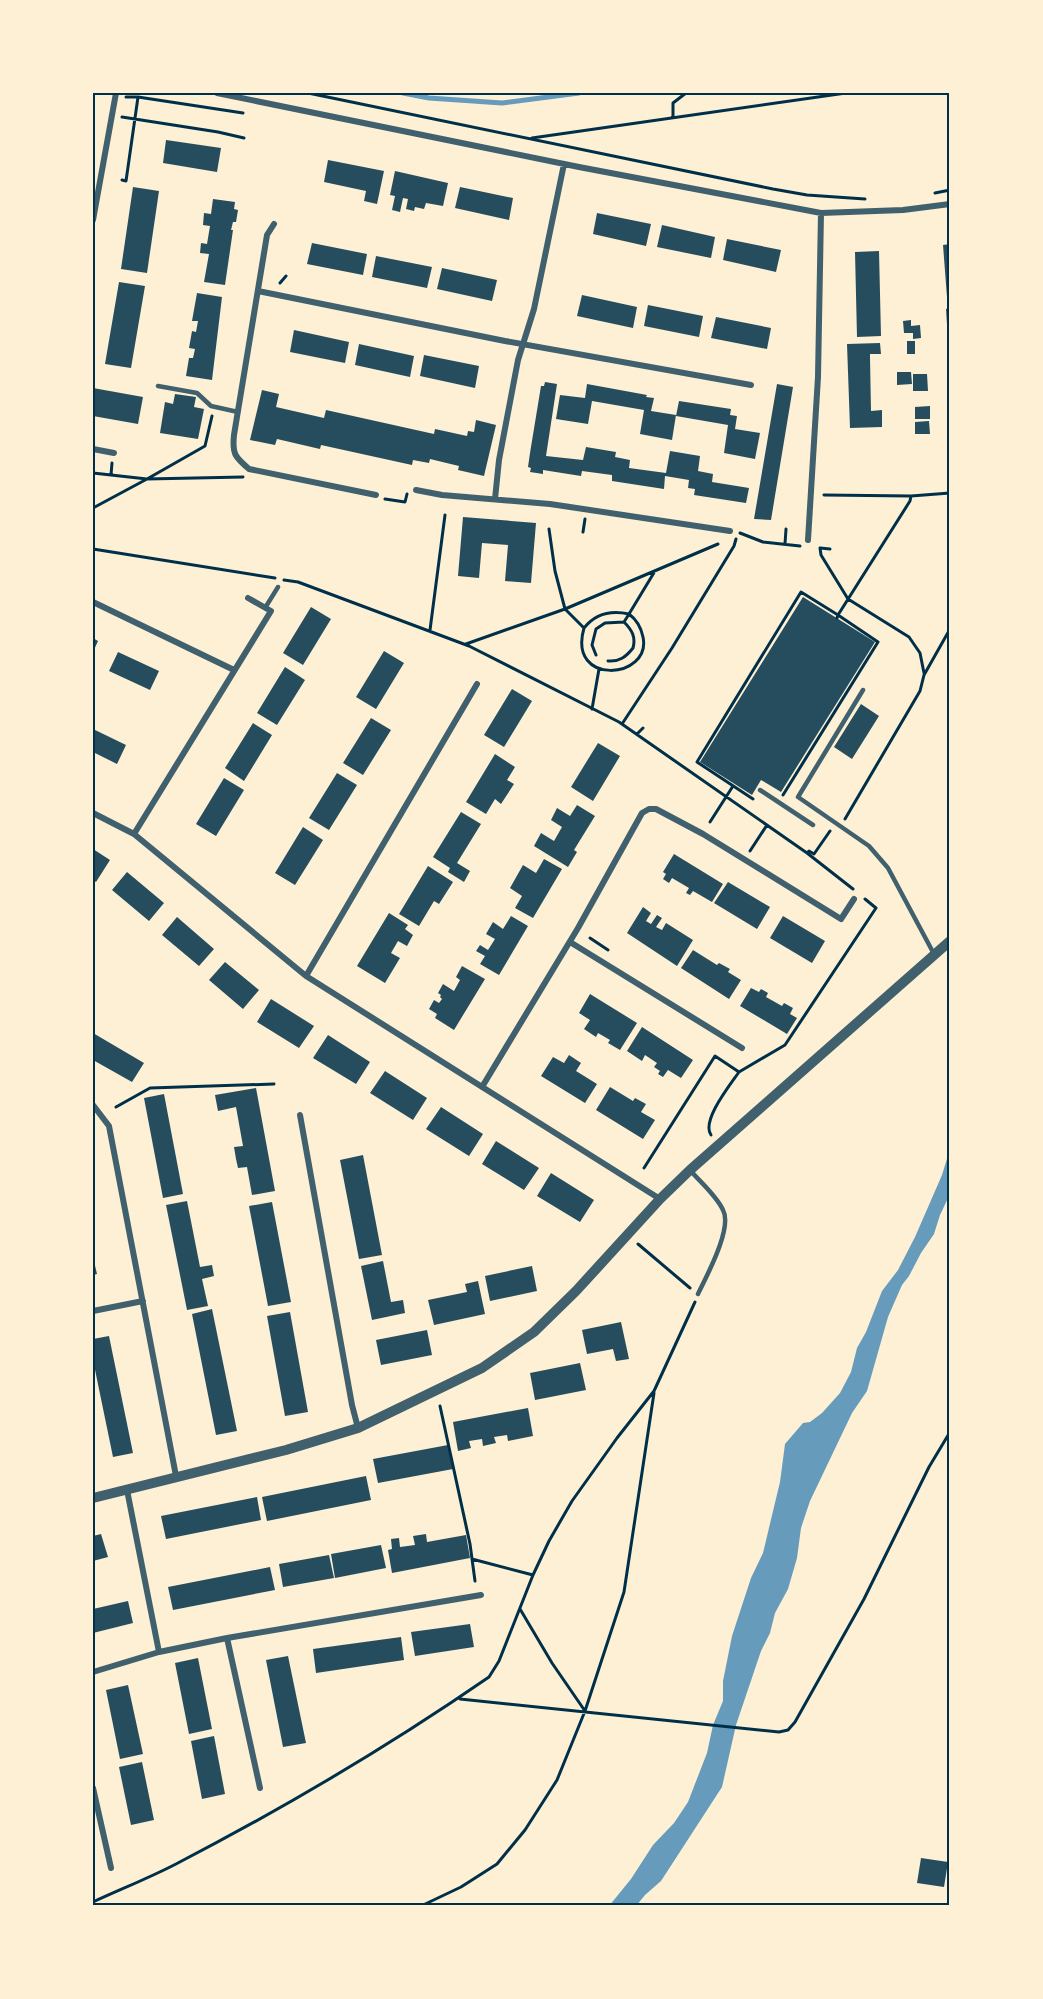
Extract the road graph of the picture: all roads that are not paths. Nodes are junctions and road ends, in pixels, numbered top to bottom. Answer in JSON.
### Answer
{"nodes":[{"id":1,"x":116,"y":93,"type":"edge"},
{"id":2,"x":217,"y":93,"type":"edge"},
{"id":3,"x":564,"y":164,"type":"junction"},
{"id":4,"x":950,"y":204,"type":"edge"},
{"id":5,"x":821,"y":213,"type":"junction"},
{"id":6,"x":93,"y":220,"type":"edge"},
{"id":7,"x":274,"y":224,"type":"dead end"},
{"id":8,"x":258,"y":291,"type":"junction"},
{"id":9,"x":523,"y":343,"type":"junction"},
{"id":10,"x":751,"y":385,"type":"dead end"},
{"id":11,"x":158,"y":386,"type":"dead end"},
{"id":12,"x":238,"y":412,"type":"junction"},
{"id":13,"x":93,"y":449,"type":"edge"},
{"id":14,"x":114,"y":453,"type":"dead end"},
{"id":15,"x":416,"y":490,"type":"dead end"},
{"id":16,"x":376,"y":495,"type":"dead end"},
{"id":17,"x":495,"y":499,"type":"junction"},
{"id":18,"x":730,"y":531,"type":"dead end"},
{"id":19,"x":807,"y":543,"type":"road end"},
{"id":20,"x":278,"y":587,"type":"dead end"},
{"id":21,"x":249,"y":598,"type":"dead end"},
{"id":22,"x":93,"y":602,"type":"edge"},
{"id":23,"x":265,"y":608,"type":"junction"},
{"id":24,"x":234,"y":670,"type":"junction"},
{"id":25,"x":477,"y":684,"type":"dead end"},
{"id":26,"x":863,"y":690,"type":"dead end"},
{"id":27,"x":760,"y":790,"type":"road end"},
{"id":28,"x":798,"y":797,"type":"junction"},
{"id":29,"x":790,"y":809,"type":"junction"},
{"id":30,"x":93,"y":813,"type":"edge"},
{"id":31,"x":813,"y":825,"type":"dead end"},
{"id":32,"x":134,"y":834,"type":"junction"},
{"id":33,"x":854,"y":899,"type":"dead end"},
{"id":34,"x":950,"y":941,"type":"edge"},
{"id":35,"x":570,"y":942,"type":"junction"},
{"id":36,"x":934,"y":954,"type":"junction"},
{"id":37,"x":306,"y":976,"type":"junction"},
{"id":38,"x":742,"y":1048,"type":"dead end"},
{"id":39,"x":482,"y":1087,"type":"junction"},
{"id":40,"x":93,"y":1105,"type":"edge"},
{"id":41,"x":300,"y":1115,"type":"dead end"},
{"id":42,"x":690,"y":1170,"type":"junction"},
{"id":43,"x":660,"y":1199,"type":"junction"},
{"id":44,"x":698,"y":1294,"type":"road end"},
{"id":45,"x":143,"y":1301,"type":"junction"},
{"id":46,"x":93,"y":1311,"type":"edge"},
{"id":47,"x":358,"y":1428,"type":"junction"},
{"id":48,"x":176,"y":1476,"type":"junction"},
{"id":49,"x":127,"y":1490,"type":"junction"},
{"id":50,"x":93,"y":1498,"type":"edge"},
{"id":51,"x":481,"y":1595,"type":"dead end"},
{"id":52,"x":227,"y":1638,"type":"junction"},
{"id":53,"x":159,"y":1652,"type":"junction"},
{"id":54,"x":93,"y":1672,"type":"edge"},
{"id":55,"x":93,"y":1788,"type":"edge"},
{"id":56,"x":260,"y":1788,"type":"dead end"},
{"id":57,"x":111,"y":1868,"type":"dead end"}],
"edges":[{"from":1,"to":6,"type":"street"},
{"from":2,"to":3,"type":"street"},
{"from":3,"to":5,"type":"street"},
{"from":3,"to":9,"type":"street"},
{"from":4,"to":5,"type":"street"},
{"from":5,"to":19,"type":"street"},
{"from":7,"to":8,"type":"street"},
{"from":8,"to":9,"type":"street"},
{"from":8,"to":12,"type":"street"},
{"from":9,"to":10,"type":"street"},
{"from":9,"to":17,"type":"street"},
{"from":11,"to":12,"type":"lane"},
{"from":12,"to":16,"type":"street"},
{"from":13,"to":14,"type":"street"},
{"from":15,"to":17,"type":"street"},
{"from":17,"to":18,"type":"street"},
{"from":20,"to":23,"type":"lane"},
{"from":21,"to":23,"type":"street"},
{"from":22,"to":24,"type":"street"},
{"from":23,"to":24,"type":"street"},
{"from":24,"to":32,"type":"street"},
{"from":25,"to":37,"type":"street"},
{"from":26,"to":28,"type":"lane"},
{"from":27,"to":29,"type":"lane"},
{"from":28,"to":29,"type":"lane"},
{"from":28,"to":36,"type":"lane"},
{"from":29,"to":31,"type":"lane"},
{"from":30,"to":32,"type":"street"},
{"from":32,"to":37,"type":"street"},
{"from":33,"to":35,"type":"street"},
{"from":34,"to":36,"type":"street"},
{"from":35,"to":38,"type":"street"},
{"from":35,"to":39,"type":"street"},
{"from":36,"to":42,"type":"street"},
{"from":37,"to":39,"type":"street"},
{"from":39,"to":43,"type":"street"},
{"from":40,"to":45,"type":"street"},
{"from":41,"to":47,"type":"street"},
{"from":42,"to":43,"type":"street"},
{"from":42,"to":44,"type":"lane"},
{"from":43,"to":47,"type":"street"},
{"from":45,"to":46,"type":"street"},
{"from":45,"to":48,"type":"street"},
{"from":47,"to":48,"type":"street"},
{"from":48,"to":49,"type":"street"},
{"from":49,"to":50,"type":"street"},
{"from":49,"to":53,"type":"street"},
{"from":51,"to":52,"type":"street"},
{"from":52,"to":53,"type":"street"},
{"from":52,"to":56,"type":"street"},
{"from":53,"to":54,"type":"street"},
{"from":55,"to":57,"type":"street"}]}
